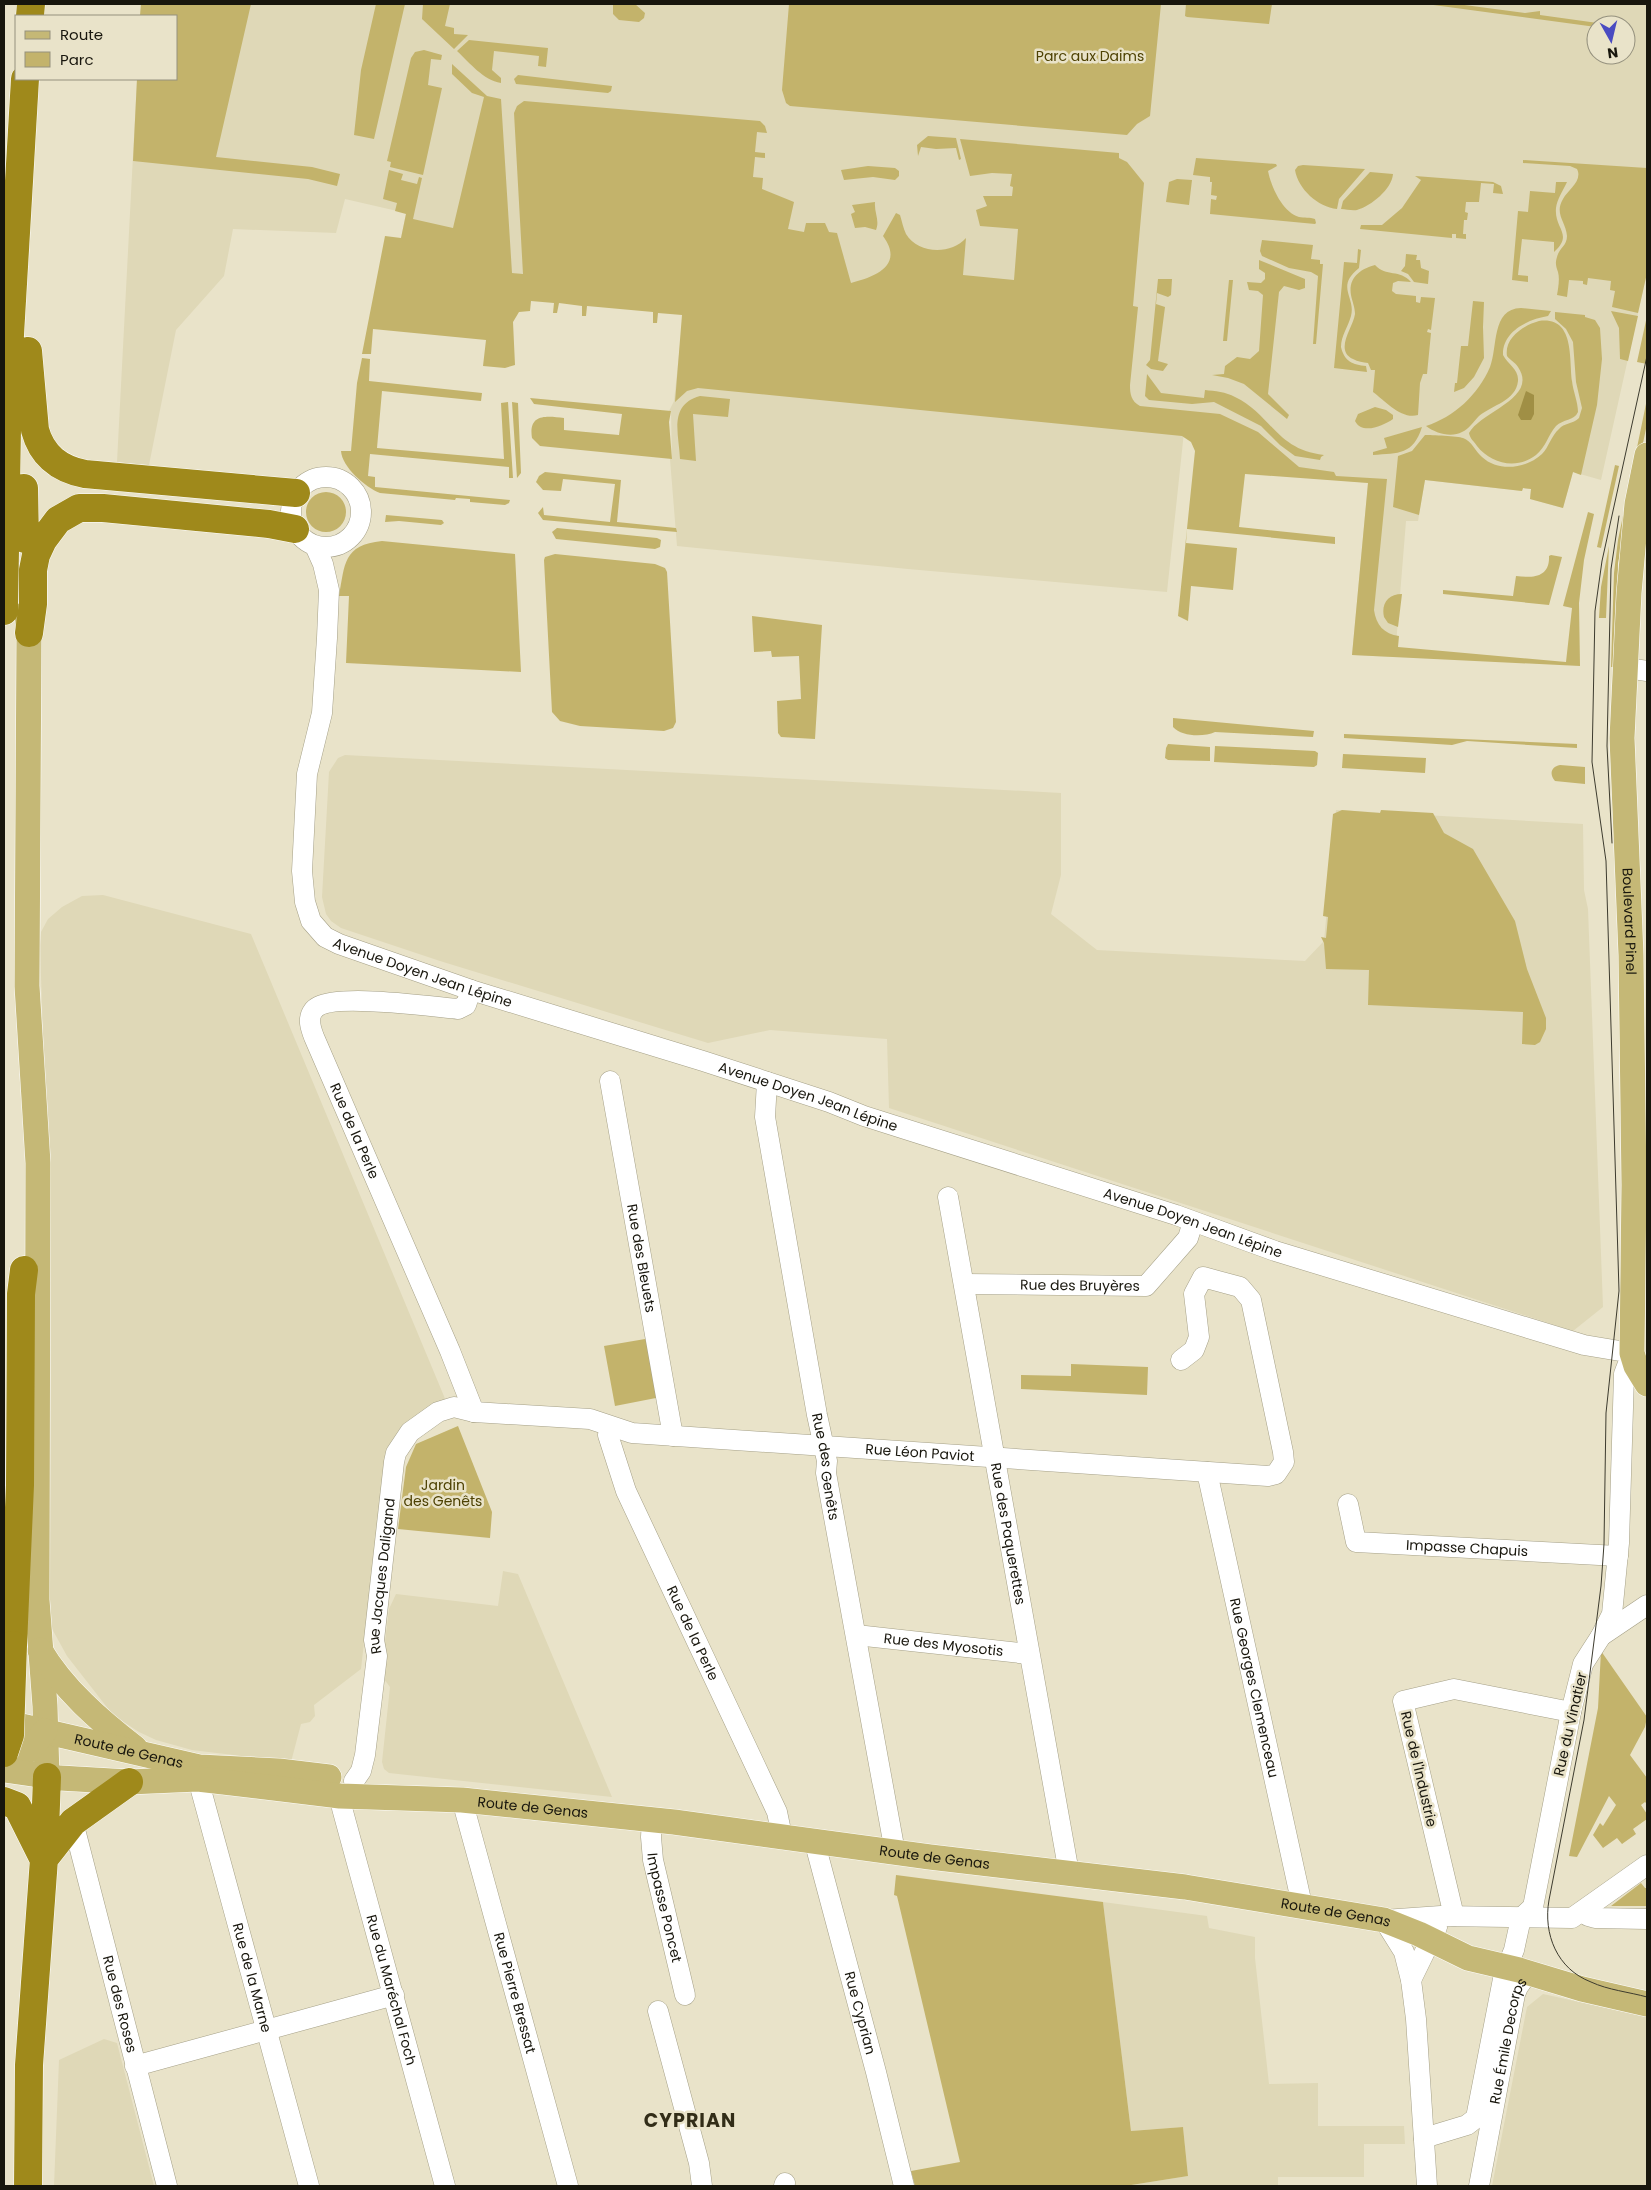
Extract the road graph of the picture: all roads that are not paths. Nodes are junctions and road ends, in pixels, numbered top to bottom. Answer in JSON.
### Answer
{"nodes":[{"id":1,"x":25,"y":80,"type":"edge"},
{"id":2,"x":42,"y":80,"type":"edge"},
{"id":3,"x":28,"y":351,"type":"junction"},
{"id":4,"x":1647,"y":456,"type":"edge"},
{"id":5,"x":296,"y":493,"type":"junction"},
{"id":6,"x":305,"y":537,"type":"junction"},
{"id":7,"x":25,"y":538,"type":"joint"},
{"id":8,"x":345,"y":542,"type":"junction"},
{"id":9,"x":329,"y":590,"type":"junction"},
{"id":10,"x":4,"y":611,"type":"edge"},
{"id":11,"x":29,"y":633,"type":"junction"},
{"id":12,"x":1637,"y":669,"type":"edge"},
{"id":13,"x":1639,"y":955,"type":"edge"},
{"id":14,"x":27,"y":986,"type":"junction"},
{"id":15,"x":471,"y":990,"type":"junction"},
{"id":16,"x":610,"y":1081,"type":"dead end"},
{"id":17,"x":767,"y":1082,"type":"junction"},
{"id":18,"x":1641,"y":1162,"type":"edge"},
{"id":19,"x":948,"y":1197,"type":"dead end"},
{"id":20,"x":1193,"y":1222,"type":"junction"},
{"id":21,"x":24,"y":1270,"type":"joint"},
{"id":22,"x":964,"y":1284,"type":"junction"},
{"id":23,"x":1632,"y":1353,"type":"junction"},
{"id":24,"x":1181,"y":1360,"type":"dead end"},
{"id":25,"x":1646,"y":1380,"type":"edge"},
{"id":26,"x":474,"y":1412,"type":"junction"},
{"id":27,"x":610,"y":1427,"type":"junction"},
{"id":28,"x":673,"y":1436,"type":"junction"},
{"id":29,"x":824,"y":1446,"type":"junction"},
{"id":30,"x":996,"y":1458,"type":"junction"},
{"id":31,"x":1207,"y":1472,"type":"junction"},
{"id":32,"x":1348,"y":1504,"type":"dead end"},
{"id":33,"x":1618,"y":1556,"type":"junction"},
{"id":34,"x":1647,"y":1605,"type":"edge"},
{"id":35,"x":856,"y":1635,"type":"junction"},
{"id":36,"x":1601,"y":1636,"type":"junction"},
{"id":37,"x":40,"y":1650,"type":"junction"},
{"id":38,"x":1029,"y":1654,"type":"junction"},
{"id":39,"x":4,"y":1689,"type":"edge"},
{"id":40,"x":1571,"y":1712,"type":"junction"},
{"id":41,"x":4,"y":1722,"type":"edge"},
{"id":42,"x":45,"y":1731,"type":"junction"},
{"id":43,"x":4,"y":1753,"type":"edge"},
{"id":44,"x":141,"y":1753,"type":"junction"},
{"id":45,"x":4,"y":1763,"type":"edge"},
{"id":46,"x":4,"y":1770,"type":"edge"},
{"id":47,"x":280,"y":1771,"type":"junction"},
{"id":48,"x":199,"y":1773,"type":"junction"},
{"id":49,"x":47,"y":1777,"type":"junction"},
{"id":50,"x":129,"y":1782,"type":"junction"},
{"id":51,"x":256,"y":1787,"type":"junction"},
{"id":52,"x":351,"y":1788,"type":"junction"},
{"id":53,"x":462,"y":1800,"type":"junction"},
{"id":54,"x":4,"y":1801,"type":"edge"},
{"id":55,"x":652,"y":1819,"type":"junction"},
{"id":56,"x":73,"y":1822,"type":"junction"},
{"id":57,"x":782,"y":1836,"type":"junction"},
{"id":58,"x":814,"y":1840,"type":"junction"},
{"id":59,"x":894,"y":1852,"type":"junction"},
{"id":60,"x":44,"y":1859,"type":"junction"},
{"id":61,"x":1647,"y":1865,"type":"edge"},
{"id":62,"x":1069,"y":1872,"type":"junction"},
{"id":63,"x":1302,"y":1905,"type":"junction"},
{"id":64,"x":1584,"y":1911,"type":"junction"},
{"id":65,"x":1448,"y":1916,"type":"junction"},
{"id":66,"x":1521,"y":1918,"type":"junction"},
{"id":67,"x":1647,"y":1919,"type":"edge"},
{"id":68,"x":1384,"y":1920,"type":"junction"},
{"id":69,"x":1432,"y":1941,"type":"junction"},
{"id":70,"x":1518,"y":1970,"type":"junction"},
{"id":71,"x":1411,"y":1980,"type":"junction"},
{"id":72,"x":685,"y":1994,"type":"dead end"},
{"id":73,"x":394,"y":1995,"type":"junction"},
{"id":74,"x":1647,"y":2004,"type":"edge"},
{"id":75,"x":658,"y":2011,"type":"dead end"},
{"id":76,"x":265,"y":2031,"type":"junction"},
{"id":77,"x":135,"y":2066,"type":"junction"},
{"id":78,"x":1486,"y":2111,"type":"junction"},
{"id":79,"x":1423,"y":2130,"type":"junction"},
{"id":80,"x":28,"y":2186,"type":"edge"},
{"id":81,"x":167,"y":2186,"type":"edge"},
{"id":82,"x":309,"y":2186,"type":"edge"},
{"id":83,"x":445,"y":2186,"type":"edge"},
{"id":84,"x":568,"y":2186,"type":"edge"},
{"id":85,"x":702,"y":2186,"type":"edge"},
{"id":86,"x":904,"y":2186,"type":"edge"},
{"id":87,"x":1427,"y":2186,"type":"edge"},
{"id":88,"x":1479,"y":2186,"type":"edge"}],
"edges":[{"from":1,"to":10,"type":"highway"},
{"from":2,"to":3,"type":"highway"},
{"from":3,"to":5,"type":"highway"},
{"from":3,"to":7,"type":"highway"},
{"from":4,"to":12,"type":"main road","name":"Boulevard Pinel"},
{"from":5,"to":6,"type":"street"},
{"from":5,"to":8,"type":"street"},
{"from":6,"to":8,"type":"street"},
{"from":6,"to":9,"type":"street","name":"Avenue Doyen Jean Lépine"},
{"from":6,"to":11,"type":"highway"},
{"from":7,"to":11,"type":"main road"},
{"from":8,"to":9,"type":"street","name":"Avenue Doyen Jean Lépine"},
{"from":9,"to":15,"type":"street","name":"Avenue Doyen Jean Lépine"},
{"from":11,"to":14,"type":"main road"},
{"from":12,"to":13,"type":"main road","name":"Boulevard Pinel"},
{"from":13,"to":18,"type":"main road","name":"Boulevard Pinel"},
{"from":14,"to":21,"type":"main road"},
{"from":14,"to":37,"type":"main road"},
{"from":15,"to":17,"type":"street","name":"Avenue Doyen Jean Lépine"},
{"from":15,"to":26,"type":"street","name":"Rue de la Perle"},
{"from":16,"to":28,"type":"street","name":"Rue des Bleuets"},
{"from":17,"to":20,"type":"street","name":"Avenue Doyen Jean Lépine"},
{"from":17,"to":29,"type":"street","name":"Rue des Genêts"},
{"from":18,"to":23,"type":"main road","name":"Boulevard Pinel"},
{"from":19,"to":22,"type":"street","name":"Rue des Paquerettes"},
{"from":20,"to":22,"type":"street","name":"Rue des Bruyères"},
{"from":20,"to":23,"type":"street","name":"Avenue Doyen Jean Lépine"},
{"from":21,"to":43,"type":"highway","bridge":true},
{"from":22,"to":30,"type":"street","name":"Rue des Paquerettes"},
{"from":23,"to":25,"type":"main road","name":"Boulevard Pinel"},
{"from":23,"to":33,"type":"street","name":"Rue du Vinatier"},
{"from":24,"to":31,"type":"street","name":"Rue Léon Paviot"},
{"from":26,"to":27,"type":"street","name":"Rue Jacques Daligand"},
{"from":26,"to":52,"type":"street","name":"Rue Jacques Daligand"},
{"from":27,"to":28,"type":"street","name":"Rue Léon Paviot"},
{"from":27,"to":57,"type":"street","name":"Rue de la Perle"},
{"from":28,"to":29,"type":"street","name":"Rue Léon Paviot"},
{"from":29,"to":30,"type":"street","name":"Rue Léon Paviot"},
{"from":29,"to":35,"type":"street","name":"Rue des Genêts"},
{"from":30,"to":31,"type":"street","name":"Rue Léon Paviot"},
{"from":30,"to":38,"type":"street","name":"Rue des Paquerettes"},
{"from":31,"to":63,"type":"street","name":"Rue Georges Clemenceau"},
{"from":32,"to":33,"type":"street","name":"Impasse Chapuis"},
{"from":33,"to":36,"type":"street","name":"Rue du Vinatier"},
{"from":34,"to":36,"type":"street"},
{"from":35,"to":38,"type":"street","name":"Rue des Myosotis"},
{"from":35,"to":59,"type":"street","name":"Rue des Genêts"},
{"from":36,"to":40,"type":"street","name":"Rue du Vinatier"},
{"from":37,"to":39,"type":"main road"},
{"from":37,"to":42,"type":"main road"},
{"from":37,"to":44,"type":"main road"},
{"from":38,"to":62,"type":"street","name":"Rue des Paquerettes"},
{"from":40,"to":65,"type":"street","name":"Rue de l'Industrie"},
{"from":40,"to":66,"type":"street","name":"Rue du Vinatier"},
{"from":41,"to":42,"type":"main road","name":"Route de Genas"},
{"from":42,"to":44,"type":"main road","name":"Route de Genas"},
{"from":42,"to":45,"type":"main road"},
{"from":42,"to":49,"type":"main road"},
{"from":44,"to":48,"type":"main road","name":"Route de Genas"},
{"from":46,"to":49,"type":"main road","name":"Route de Genas"},
{"from":47,"to":48,"type":"main road","name":"Route de Genas"},
{"from":47,"to":51,"type":"street"},
{"from":47,"to":52,"type":"main road","name":"Route de Genas"},
{"from":48,"to":50,"type":"main road","name":"Route de Genas"},
{"from":48,"to":51,"type":"main road","name":"Route de Genas"},
{"from":48,"to":76,"type":"street","name":"Rue de la Marne"},
{"from":49,"to":50,"type":"main road","name":"Route de Genas"},
{"from":49,"to":60,"type":"highway"},
{"from":50,"to":56,"type":"highway"},
{"from":51,"to":52,"type":"main road","name":"Route de Genas"},
{"from":52,"to":53,"type":"main road","name":"Route de Genas"},
{"from":52,"to":73,"type":"street","name":"Rue du Maréchal Foch"},
{"from":53,"to":55,"type":"main road","name":"Route de Genas"},
{"from":53,"to":84,"type":"street","name":"Rue Pierre Bressat"},
{"from":54,"to":60,"type":"highway"},
{"from":55,"to":57,"type":"main road","name":"Route de Genas"},
{"from":55,"to":72,"type":"street","name":"Impasse Poncet"},
{"from":56,"to":60,"type":"highway"},
{"from":56,"to":77,"type":"street","name":"Rue des Roses"},
{"from":57,"to":58,"type":"main road","name":"Route de Genas"},
{"from":58,"to":59,"type":"main road","name":"Route de Genas"},
{"from":58,"to":86,"type":"street","name":"Rue Cyprian"},
{"from":59,"to":62,"type":"main road","name":"Route de Genas"},
{"from":60,"to":80,"type":"highway"},
{"from":61,"to":64,"type":"street"},
{"from":62,"to":63,"type":"main road","name":"Route de Genas"},
{"from":63,"to":68,"type":"main road","name":"Route de Genas"},
{"from":64,"to":66,"type":"street"},
{"from":64,"to":67,"type":"street"},
{"from":65,"to":66,"type":"street"},
{"from":65,"to":68,"type":"street"},
{"from":65,"to":69,"type":"street"},
{"from":66,"to":70,"type":"street"},
{"from":68,"to":69,"type":"main road","name":"Route de Genas"},
{"from":68,"to":71,"type":"street"},
{"from":69,"to":70,"type":"main road","name":"Route de Genas"},
{"from":69,"to":71,"type":"street"},
{"from":70,"to":74,"type":"main road","name":"Route de Genas"},
{"from":70,"to":78,"type":"street","name":"Rue Émile Decorps"},
{"from":71,"to":79,"type":"street"},
{"from":73,"to":76,"type":"street"},
{"from":73,"to":83,"type":"street","name":"Rue du Maréchal Foch"},
{"from":75,"to":85,"type":"street"},
{"from":76,"to":77,"type":"street"},
{"from":76,"to":82,"type":"street","name":"Rue de la Marne"},
{"from":77,"to":81,"type":"street","name":"Rue des Roses"},
{"from":78,"to":79,"type":"street","name":"Rue Émile Decorps"},
{"from":78,"to":88,"type":"street","name":"Rue Émile Decorps"},
{"from":79,"to":87,"type":"street"}]}
